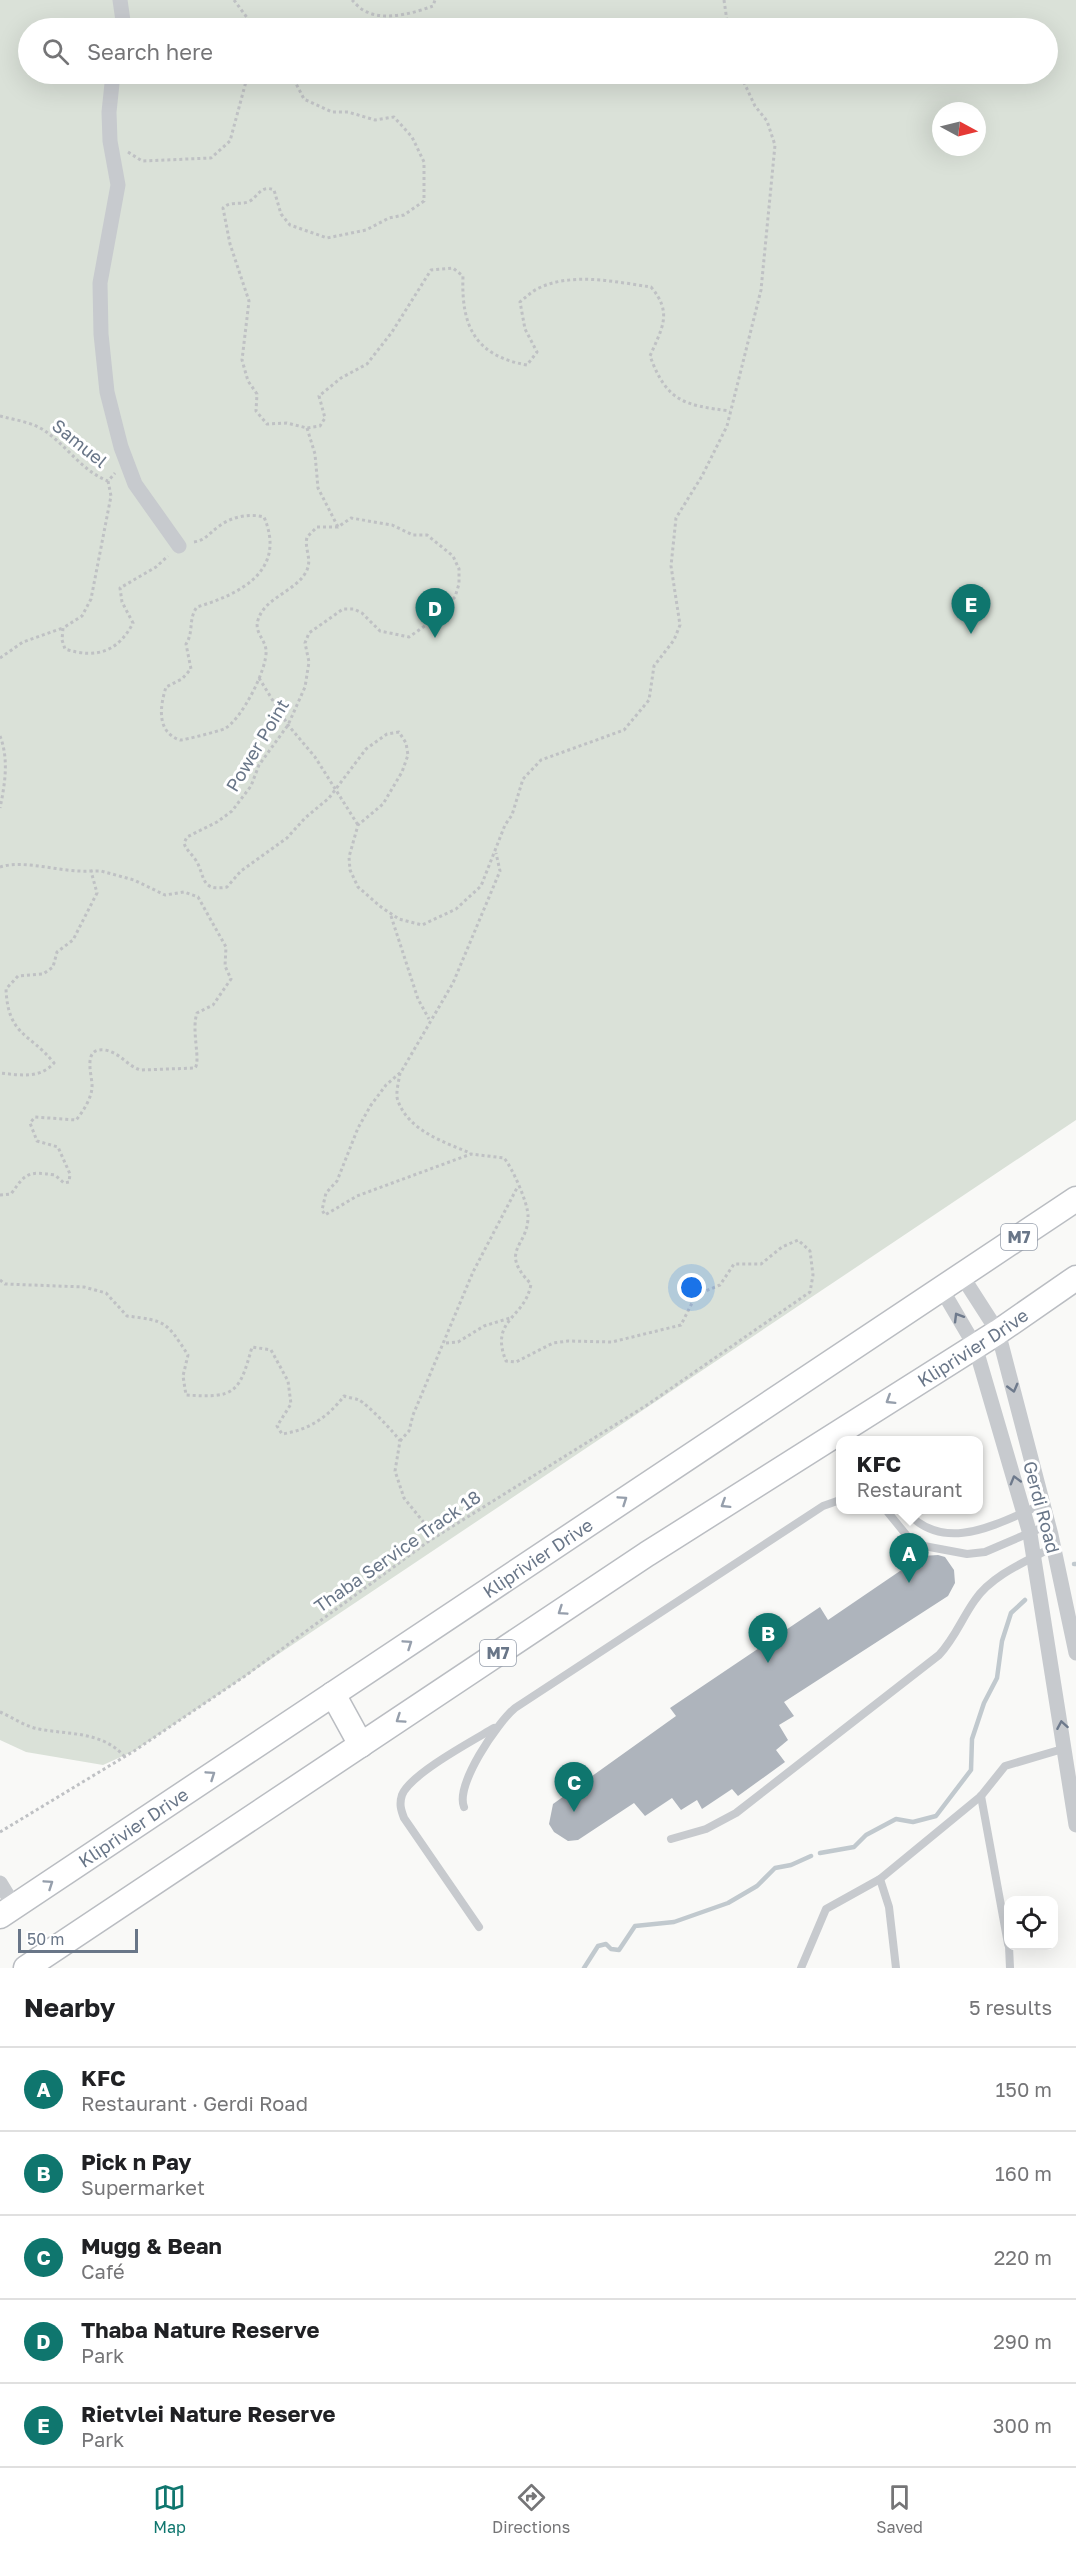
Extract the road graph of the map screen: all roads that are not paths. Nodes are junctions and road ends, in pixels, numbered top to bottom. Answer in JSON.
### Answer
{"nodes":[{"id":1,"x":120,"y":0,"type":"edge"},
{"id":2,"x":123,"y":18,"type":"edge"},
{"id":3,"x":113,"y":84,"type":"edge"},
{"id":4,"x":179,"y":546,"type":"road end"},
{"id":5,"x":1076,"y":1199,"type":"edge"},
{"id":6,"x":1076,"y":1278,"type":"edge"},
{"id":7,"x":951,"y":1282,"type":"junction"},
{"id":8,"x":998,"y":1332,"type":"junction"},
{"id":9,"x":975,"y":1346,"type":"junction"},
{"id":10,"x":836,"y":1501,"type":"edge"},
{"id":11,"x":1043,"y":1504,"type":"junction"},
{"id":12,"x":1024,"y":1512,"type":"junction"},
{"id":13,"x":890,"y":1514,"type":"edge"},
{"id":14,"x":909,"y":1514,"type":"edge"},
{"id":15,"x":1048,"y":1525,"type":"junction"},
{"id":16,"x":1030,"y":1534,"type":"junction"},
{"id":17,"x":1053,"y":1547,"type":"junction"},
{"id":18,"x":1036,"y":1556,"type":"junction"},
{"id":19,"x":1076,"y":1653,"type":"edge"},
{"id":20,"x":333,"y":1694,"type":"junction"},
{"id":21,"x":496,"y":1727,"type":"junction"},
{"id":22,"x":361,"y":1745,"type":"junction"},
{"id":23,"x":1071,"y":1747,"type":"edge"},
{"id":24,"x":981,"y":1796,"type":"junction"},
{"id":25,"x":464,"y":1807,"type":"dead end"},
{"id":26,"x":1076,"y":1825,"type":"edge"},
{"id":27,"x":671,"y":1839,"type":"dead end"},
{"id":28,"x":880,"y":1879,"type":"junction"},
{"id":29,"x":0,"y":1883,"type":"edge"},
{"id":30,"x":7,"y":1911,"type":"edge"},
{"id":31,"x":1004,"y":1918,"type":"edge"},
{"id":32,"x":479,"y":1927,"type":"dead end"},
{"id":33,"x":1009,"y":1950,"type":"edge"},
{"id":34,"x":26,"y":1968,"type":"edge"},
{"id":35,"x":801,"y":1968,"type":"edge"},
{"id":36,"x":896,"y":1968,"type":"edge"},
{"id":37,"x":1010,"y":1968,"type":"edge"}],
"edges":[{"from":1,"to":2,"type":"street"},
{"from":3,"to":4,"type":"street"},
{"from":5,"to":7,"type":"main road","name":"Kliprivier Drive","number":"M7"},
{"from":6,"to":8,"type":"main road","name":"Kliprivier Drive","number":"M7"},
{"from":7,"to":8,"type":"street","name":"Gerdi Road"},
{"from":9,"to":7,"type":"street","name":"Gerdi Road","one_way":true},
{"from":20,"to":7,"type":"main road","name":"Kliprivier Drive","number":"M7","one_way":true},
{"from":8,"to":9,"type":"main road","name":"Kliprivier Drive","number":"M7"},
{"from":8,"to":11,"type":"street","name":"Gerdi Road","one_way":true},
{"from":12,"to":9,"type":"street","name":"Gerdi Road","one_way":true},
{"from":9,"to":22,"type":"main road","name":"Kliprivier Drive","number":"M7","one_way":true},
{"from":10,"to":21,"type":"lane"},
{"from":11,"to":12,"type":"lane"},
{"from":11,"to":15,"type":"street","name":"Gerdi Road"},
{"from":12,"to":14,"type":"lane"},
{"from":12,"to":16,"type":"street","name":"Gerdi Road"},
{"from":13,"to":16,"type":"lane"},
{"from":15,"to":16,"type":"lane"},
{"from":15,"to":17,"type":"street","name":"Gerdi Road"},
{"from":16,"to":18,"type":"street","name":"Gerdi Road"},
{"from":17,"to":18,"type":"lane"},
{"from":17,"to":19,"type":"street","name":"Gerdi Road"},
{"from":23,"to":18,"type":"street","name":"Gerdi Road","one_way":true},
{"from":18,"to":27,"type":"lane"},
{"from":20,"to":22,"type":"main road"},
{"from":30,"to":20,"type":"main road","name":"Kliprivier Drive","number":"M7","one_way":true},
{"from":21,"to":25,"type":"lane"},
{"from":21,"to":32,"type":"lane"},
{"from":22,"to":34,"type":"main road","name":"Kliprivier Drive","number":"M7"},
{"from":23,"to":24,"type":"lane"},
{"from":23,"to":26,"type":"street","name":"Gerdi Road"},
{"from":24,"to":28,"type":"lane"},
{"from":24,"to":31,"type":"lane"},
{"from":28,"to":35,"type":"lane"},
{"from":28,"to":36,"type":"lane"},
{"from":29,"to":30,"type":"street"},
{"from":33,"to":37,"type":"lane"}]}
